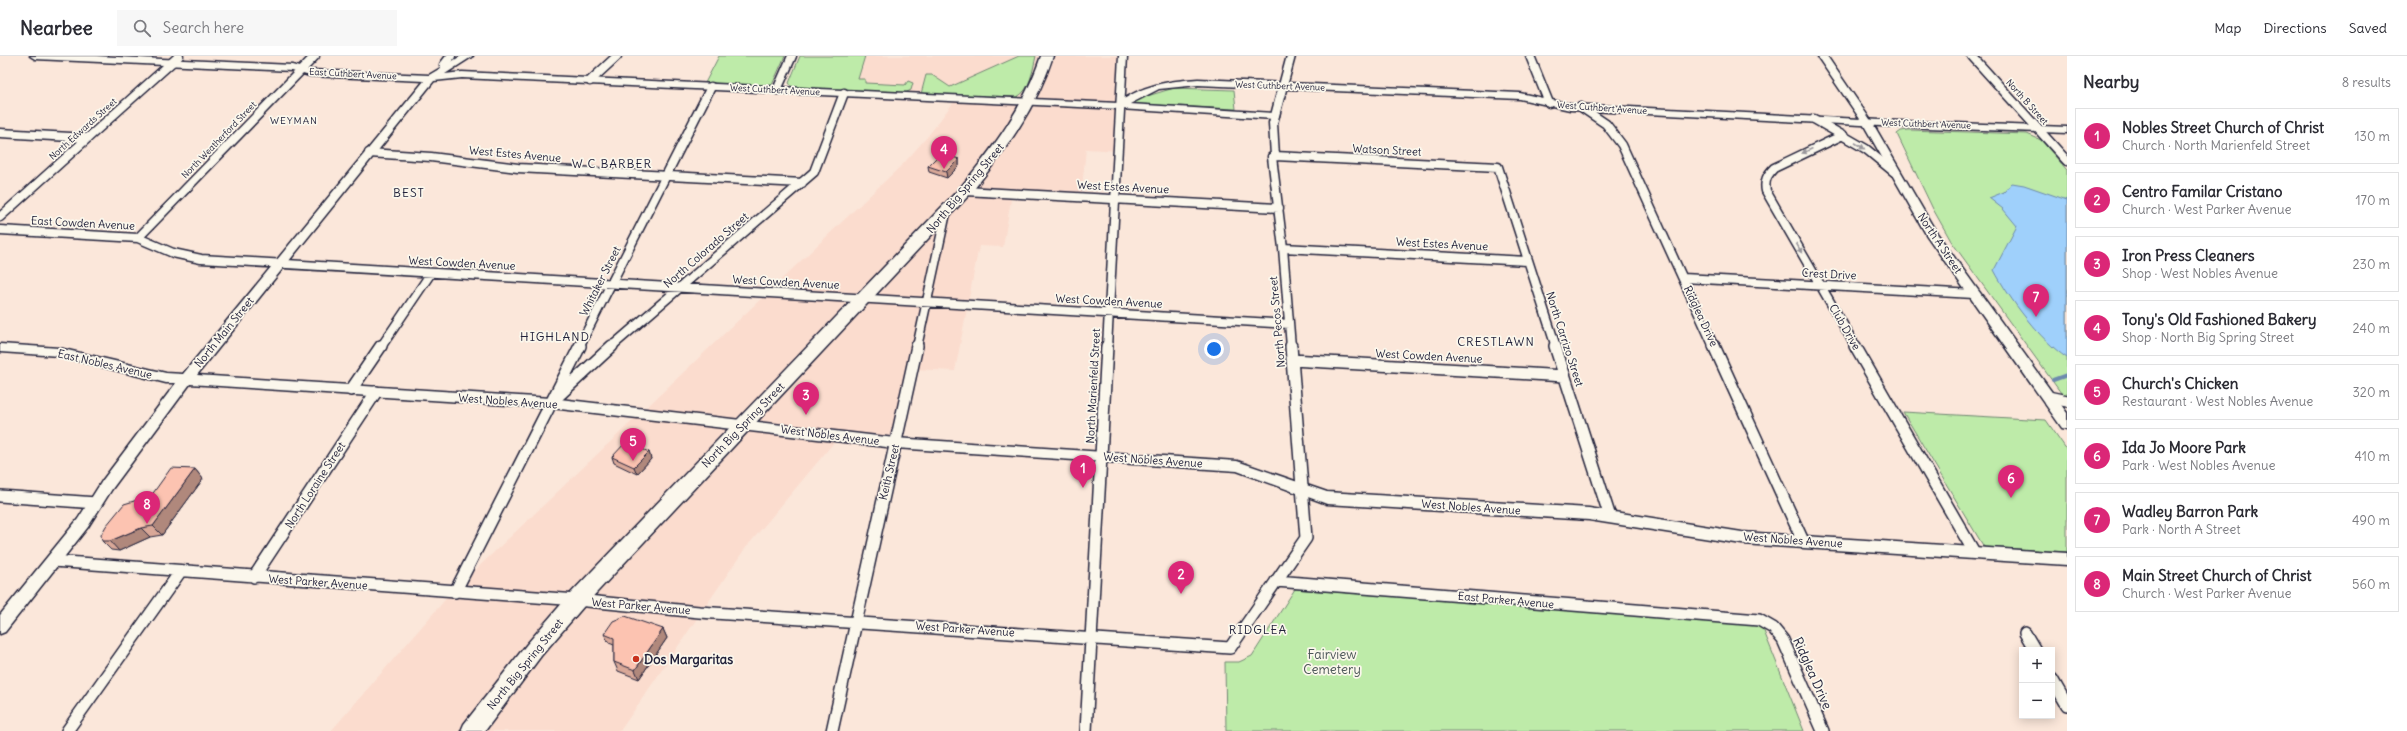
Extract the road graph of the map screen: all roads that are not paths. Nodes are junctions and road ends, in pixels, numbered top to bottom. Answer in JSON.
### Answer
{"nodes":[{"id":1,"x":36,"y":56,"type":"edge"},
{"id":2,"x":54,"y":56,"type":"edge"},
{"id":3,"x":315,"y":56,"type":"edge"},
{"id":4,"x":451,"y":56,"type":"edge"},
{"id":5,"x":468,"y":56,"type":"edge"},
{"id":6,"x":617,"y":56,"type":"edge"},
{"id":7,"x":792,"y":56,"type":"edge"},
{"id":8,"x":1047,"y":56,"type":"edge"},
{"id":9,"x":1123,"y":56,"type":"edge"},
{"id":10,"x":1291,"y":56,"type":"edge"},
{"id":11,"x":1530,"y":56,"type":"edge"},
{"id":12,"x":1822,"y":56,"type":"edge"},
{"id":13,"x":1972,"y":56,"type":"edge"},
{"id":14,"x":176,"y":59,"type":"edge"},
{"id":15,"x":444,"y":65,"type":"dead end"},
{"id":16,"x":300,"y":70,"type":"junction"},
{"id":17,"x":431,"y":78,"type":"junction"},
{"id":18,"x":590,"y":81,"type":"junction"},
{"id":19,"x":1283,"y":86,"type":"junction"},
{"id":20,"x":711,"y":87,"type":"junction"},
{"id":21,"x":777,"y":90,"type":"junction"},
{"id":22,"x":844,"y":93,"type":"junction"},
{"id":23,"x":1030,"y":102,"type":"junction"},
{"id":24,"x":1548,"y":103,"type":"junction"},
{"id":25,"x":1581,"y":107,"type":"junction"},
{"id":26,"x":1121,"y":110,"type":"junction"},
{"id":27,"x":1274,"y":116,"type":"junction"},
{"id":28,"x":1814,"y":119,"type":"junction"},
{"id":29,"x":1867,"y":122,"type":"junction"},
{"id":30,"x":2038,"y":129,"type":"junction"},
{"id":31,"x":2067,"y":130,"type":"edge"},
{"id":32,"x":0,"y":134,"type":"edge"},
{"id":33,"x":1842,"y":135,"type":"junction"},
{"id":34,"x":88,"y":138,"type":"junction"},
{"id":35,"x":2063,"y":152,"type":"edge"},
{"id":36,"x":369,"y":153,"type":"junction"},
{"id":37,"x":1275,"y":156,"type":"junction"},
{"id":38,"x":2067,"y":161,"type":"edge"},
{"id":39,"x":1498,"y":167,"type":"joint"},
{"id":40,"x":1894,"y":172,"type":"junction"},
{"id":41,"x":666,"y":176,"type":"junction"},
{"id":42,"x":802,"y":183,"type":"junction"},
{"id":43,"x":965,"y":191,"type":"junction"},
{"id":44,"x":1116,"y":199,"type":"junction"},
{"id":45,"x":1279,"y":208,"type":"junction"},
{"id":46,"x":946,"y":213,"type":"junction"},
{"id":47,"x":0,"y":217,"type":"edge"},
{"id":48,"x":0,"y":230,"type":"edge"},
{"id":49,"x":138,"y":238,"type":"junction"},
{"id":50,"x":1283,"y":248,"type":"junction"},
{"id":51,"x":1527,"y":261,"type":"junction"},
{"id":52,"x":281,"y":263,"type":"junction"},
{"id":53,"x":431,"y":273,"type":"junction"},
{"id":54,"x":1683,"y":278,"type":"junction"},
{"id":55,"x":612,"y":284,"type":"junction"},
{"id":56,"x":1821,"y":285,"type":"junction"},
{"id":57,"x":680,"y":288,"type":"junction"},
{"id":58,"x":1974,"y":294,"type":"junction"},
{"id":59,"x":863,"y":299,"type":"junction"},
{"id":60,"x":926,"y":303,"type":"junction"},
{"id":61,"x":1109,"y":313,"type":"junction"},
{"id":62,"x":1289,"y":324,"type":"junction"},
{"id":63,"x":0,"y":348,"type":"edge"},
{"id":64,"x":1292,"y":360,"type":"junction"},
{"id":65,"x":1564,"y":376,"type":"junction"},
{"id":66,"x":186,"y":380,"type":"junction"},
{"id":67,"x":351,"y":390,"type":"junction"},
{"id":68,"x":376,"y":392,"type":"junction"},
{"id":69,"x":2048,"y":397,"type":"junction"},
{"id":70,"x":2067,"y":401,"type":"edge"},
{"id":71,"x":551,"y":403,"type":"junction"},
{"id":72,"x":2067,"y":424,"type":"edge"},
{"id":73,"x":743,"y":425,"type":"junction"},
{"id":74,"x":895,"y":443,"type":"junction"},
{"id":75,"x":1101,"y":456,"type":"junction"},
{"id":76,"x":1303,"y":491,"type":"junction"},
{"id":77,"x":0,"y":496,"type":"edge"},
{"id":78,"x":96,"y":503,"type":"junction"},
{"id":79,"x":1610,"y":518,"type":"junction"},
{"id":80,"x":1803,"y":541,"type":"junction"},
{"id":81,"x":1974,"y":552,"type":"junction"},
{"id":82,"x":2067,"y":559,"type":"edge"},
{"id":83,"x":53,"y":561,"type":"junction"},
{"id":84,"x":180,"y":572,"type":"junction"},
{"id":85,"x":254,"y":577,"type":"junction"},
{"id":86,"x":1276,"y":581,"type":"junction"},
{"id":87,"x":455,"y":592,"type":"junction"},
{"id":88,"x":577,"y":600,"type":"junction"},
{"id":89,"x":856,"y":622,"type":"junction"},
{"id":90,"x":0,"y":627,"type":"edge"},
{"id":91,"x":1773,"y":628,"type":"joint"},
{"id":92,"x":2025,"y":633,"type":"dead end"},
{"id":93,"x":1091,"y":638,"type":"junction"},
{"id":94,"x":2033,"y":647,"type":"edge"},
{"id":95,"x":2054,"y":683,"type":"edge"},
{"id":96,"x":2067,"y":705,"type":"edge"},
{"id":97,"x":67,"y":731,"type":"edge"},
{"id":98,"x":472,"y":731,"type":"edge"},
{"id":99,"x":832,"y":731,"type":"edge"},
{"id":100,"x":1086,"y":731,"type":"edge"},
{"id":101,"x":1823,"y":731,"type":"edge"}],
"edges":[{"from":1,"to":2,"type":"street","name":"East Cuthbert Avenue"},
{"from":2,"to":14,"type":"street","name":"East Cuthbert Avenue"},
{"from":3,"to":16,"type":"street","name":"North Weatherford Street"},
{"from":4,"to":15,"type":"street"},
{"from":5,"to":17,"type":"street","name":"North Main Street"},
{"from":6,"to":18,"type":"street"},
{"from":7,"to":21,"type":"street"},
{"from":8,"to":23,"type":"highway","name":"North Big Spring Street"},
{"from":9,"to":26,"type":"street","name":"North Marienfeld Street"},
{"from":10,"to":19,"type":"street","name":"North Pecos Street"},
{"from":11,"to":24,"type":"street"},
{"from":12,"to":29,"type":"main road","name":"North A Street"},
{"from":13,"to":30,"type":"street","name":"North B Street"},
{"from":14,"to":16,"type":"street","name":"East Cuthbert Avenue"},
{"from":14,"to":34,"type":"street","name":"North Edwards Street"},
{"from":16,"to":17,"type":"street","name":"East Cuthbert Avenue"},
{"from":16,"to":49,"type":"street","name":"North Weatherford Street"},
{"from":17,"to":18,"type":"street","name":"West Cuthbert Avenue"},
{"from":17,"to":36,"type":"street","name":"North Main Street"},
{"from":18,"to":20,"type":"street","name":"West Cuthbert Avenue"},
{"from":19,"to":24,"type":"street","name":"West Cuthbert Avenue"},
{"from":19,"to":26,"type":"street","name":"West Cuthbert Avenue"},
{"from":19,"to":27,"type":"street","name":"North Pecos Street"},
{"from":20,"to":21,"type":"street","name":"West Cuthbert Avenue"},
{"from":20,"to":41,"type":"street","name":"Whitaker Street"},
{"from":21,"to":22,"type":"street","name":"West Cuthbert Avenue"},
{"from":22,"to":23,"type":"street","name":"West Cuthbert Avenue"},
{"from":22,"to":42,"type":"street","name":"North Colorado Street"},
{"from":23,"to":26,"type":"street","name":"West Cuthbert Avenue"},
{"from":23,"to":43,"type":"highway","name":"North Big Spring Street"},
{"from":24,"to":25,"type":"street","name":"West Cuthbert Avenue"},
{"from":25,"to":28,"type":"street","name":"West Cuthbert Avenue"},
{"from":25,"to":54,"type":"street","name":"Ridglea Drive"},
{"from":26,"to":27,"type":"street","name":"West Cuthbert Avenue"},
{"from":26,"to":44,"type":"street","name":"North Marienfeld Street"},
{"from":27,"to":37,"type":"street","name":"North Pecos Street"},
{"from":28,"to":29,"type":"street","name":"West Cuthbert Avenue"},
{"from":28,"to":33,"type":"street"},
{"from":29,"to":30,"type":"street","name":"West Cuthbert Avenue"},
{"from":29,"to":40,"type":"main road","name":"North A Street"},
{"from":30,"to":31,"type":"street","name":"West Cuthbert Avenue"},
{"from":30,"to":35,"type":"street","name":"North B Street"},
{"from":32,"to":34,"type":"street"},
{"from":33,"to":40,"type":"street","one_way":true},
{"from":33,"to":56,"type":"street","name":"Club Drive","one_way":true},
{"from":34,"to":47,"type":"street","name":"North Edwards Street"},
{"from":35,"to":38,"type":"street","name":"North B Street"},
{"from":36,"to":41,"type":"street","name":"West Estes Avenue"},
{"from":36,"to":52,"type":"street","name":"North Main Street"},
{"from":37,"to":39,"type":"street","name":"Watson Street"},
{"from":37,"to":45,"type":"street","name":"North Pecos Street"},
{"from":39,"to":51,"type":"street","name":"North Carrizo Street"},
{"from":40,"to":58,"type":"main road","name":"North A Street"},
{"from":41,"to":42,"type":"street","name":"West Estes Avenue"},
{"from":41,"to":55,"type":"street","name":"Whitaker Street"},
{"from":42,"to":57,"type":"street","name":"North Colorado Street"},
{"from":43,"to":44,"type":"street","name":"West Estes Avenue"},
{"from":43,"to":46,"type":"highway","name":"North Big Spring Street"},
{"from":44,"to":45,"type":"street","name":"West Estes Avenue"},
{"from":44,"to":61,"type":"street","name":"North Marienfeld Street"},
{"from":45,"to":50,"type":"street","name":"North Pecos Street"},
{"from":46,"to":59,"type":"highway","name":"North Big Spring Street"},
{"from":46,"to":60,"type":"street","name":"Keith Street"},
{"from":48,"to":49,"type":"street","name":"East Cowden Avenue"},
{"from":49,"to":52,"type":"street","name":"East Cowden Avenue"},
{"from":50,"to":51,"type":"street","name":"West Estes Avenue"},
{"from":50,"to":62,"type":"street","name":"North Pecos Street"},
{"from":51,"to":65,"type":"street","name":"North Carrizo Street"},
{"from":52,"to":53,"type":"street","name":"West Cowden Avenue"},
{"from":52,"to":66,"type":"street","name":"North Main Street"},
{"from":53,"to":55,"type":"street","name":"West Cowden Avenue"},
{"from":53,"to":67,"type":"street"},
{"from":54,"to":56,"type":"street","name":"Crest Drive"},
{"from":54,"to":80,"type":"street","name":"Ridglea Drive"},
{"from":55,"to":57,"type":"street","name":"West Cowden Avenue"},
{"from":55,"to":71,"type":"street","name":"Whitaker Street"},
{"from":56,"to":58,"type":"street","name":"Crest Drive"},
{"from":56,"to":81,"type":"street","name":"Club Drive"},
{"from":57,"to":59,"type":"street","name":"West Cowden Avenue"},
{"from":57,"to":71,"type":"street","name":"North Colorado Street"},
{"from":58,"to":69,"type":"main road","name":"North A Street"},
{"from":59,"to":60,"type":"street","name":"West Cowden Avenue"},
{"from":59,"to":73,"type":"highway","name":"North Big Spring Street"},
{"from":60,"to":61,"type":"street","name":"West Cowden Avenue"},
{"from":60,"to":74,"type":"street","name":"Keith Street"},
{"from":61,"to":62,"type":"street","name":"West Cowden Avenue"},
{"from":61,"to":75,"type":"street","name":"North Marienfeld Street"},
{"from":62,"to":64,"type":"street","name":"North Pecos Street"},
{"from":63,"to":66,"type":"street","name":"East Nobles Avenue"},
{"from":64,"to":65,"type":"street","name":"West Cowden Avenue"},
{"from":64,"to":76,"type":"street","name":"North Pecos Street"},
{"from":65,"to":79,"type":"street","name":"North Carrizo Street"},
{"from":66,"to":67,"type":"street","name":"West Nobles Avenue"},
{"from":66,"to":78,"type":"street","name":"North Main Street"},
{"from":67,"to":68,"type":"street","name":"West Nobles Avenue"},
{"from":68,"to":71,"type":"street","name":"West Nobles Avenue"},
{"from":68,"to":85,"type":"street","name":"North Loraine Street"},
{"from":69,"to":70,"type":"street"},
{"from":69,"to":72,"type":"main road","name":"North A Street"},
{"from":71,"to":73,"type":"street","name":"West Nobles Avenue"},
{"from":71,"to":87,"type":"street","name":"Whitaker Street"},
{"from":73,"to":74,"type":"street","name":"West Nobles Avenue"},
{"from":73,"to":88,"type":"highway","name":"North Big Spring Street"},
{"from":74,"to":75,"type":"street","name":"West Nobles Avenue"},
{"from":74,"to":89,"type":"street","name":"Keith Street"},
{"from":75,"to":76,"type":"street","name":"West Nobles Avenue"},
{"from":75,"to":93,"type":"street","name":"North Marienfeld Street"},
{"from":76,"to":79,"type":"street","name":"West Nobles Avenue"},
{"from":76,"to":86,"type":"street","name":"North Pecos Street"},
{"from":77,"to":78,"type":"street"},
{"from":78,"to":83,"type":"street","name":"North Main Street"},
{"from":79,"to":80,"type":"street","name":"West Nobles Avenue"},
{"from":80,"to":81,"type":"street","name":"West Nobles Avenue"},
{"from":81,"to":82,"type":"street","name":"West Nobles Avenue"},
{"from":83,"to":84,"type":"street","name":"West Parker Avenue"},
{"from":83,"to":90,"type":"street","name":"North Main Street"},
{"from":84,"to":85,"type":"street","name":"West Parker Avenue"},
{"from":84,"to":97,"type":"street"},
{"from":85,"to":87,"type":"street","name":"West Parker Avenue"},
{"from":86,"to":91,"type":"street","name":"East Parker Avenue"},
{"from":86,"to":93,"type":"street","name":"West Parker Avenue"},
{"from":87,"to":88,"type":"street","name":"West Parker Avenue"},
{"from":88,"to":89,"type":"street","name":"West Parker Avenue"},
{"from":88,"to":98,"type":"highway","name":"North Big Spring Street"},
{"from":89,"to":93,"type":"street","name":"West Parker Avenue"},
{"from":89,"to":99,"type":"street","name":"Keith Street"},
{"from":91,"to":101,"type":"street","name":"Ridglea Drive"},
{"from":92,"to":94,"type":"street"},
{"from":93,"to":100,"type":"street","name":"North Marienfeld Street"},
{"from":95,"to":96,"type":"street"}]}
